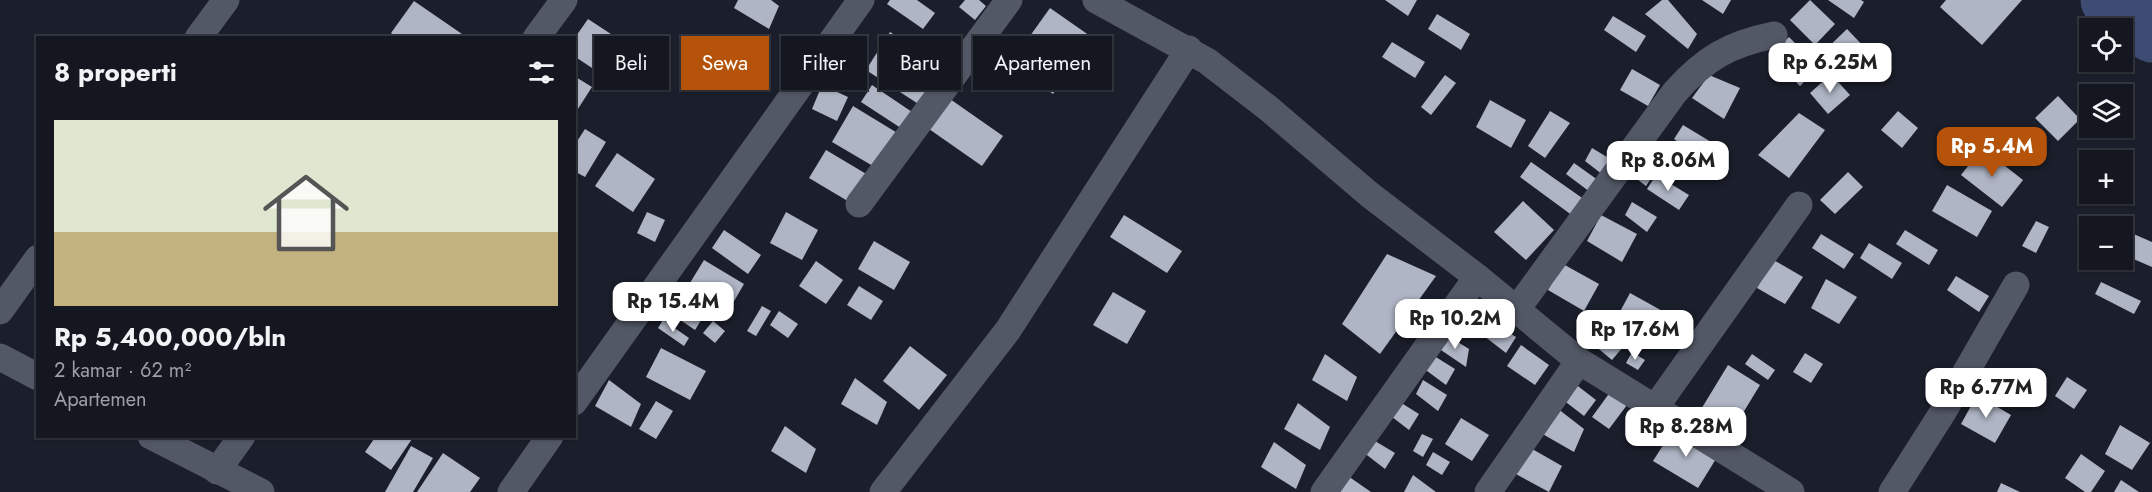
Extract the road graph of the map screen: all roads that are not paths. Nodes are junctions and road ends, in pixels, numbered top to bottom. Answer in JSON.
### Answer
{"nodes":[{"id":1,"x":226,"y":0,"type":"edge"},
{"id":2,"x":564,"y":0,"type":"edge"},
{"id":3,"x":861,"y":0,"type":"edge"},
{"id":4,"x":1009,"y":0,"type":"edge"},
{"id":5,"x":1096,"y":0,"type":"edge"},
{"id":6,"x":1774,"y":35,"type":"dead end"},
{"id":7,"x":199,"y":36,"type":"edge"},
{"id":8,"x":537,"y":36,"type":"edge"},
{"id":9,"x":1189,"y":49,"type":"junction"},
{"id":10,"x":859,"y":204,"type":"dead end"},
{"id":11,"x":1799,"y":205,"type":"dead end"},
{"id":12,"x":36,"y":261,"type":"edge"},
{"id":13,"x":1477,"y":277,"type":"junction"},
{"id":14,"x":2016,"y":285,"type":"dead end"},
{"id":15,"x":1517,"y":309,"type":"junction"},
{"id":16,"x":0,"y":311,"type":"edge"},
{"id":17,"x":0,"y":357,"type":"edge"},
{"id":18,"x":1579,"y":361,"type":"junction"},
{"id":19,"x":36,"y":376,"type":"edge"},
{"id":20,"x":576,"y":399,"type":"edge"},
{"id":21,"x":1655,"y":408,"type":"junction"},
{"id":22,"x":155,"y":438,"type":"edge"},
{"id":23,"x":241,"y":438,"type":"edge"},
{"id":24,"x":549,"y":438,"type":"edge"},
{"id":25,"x":216,"y":471,"type":"junction"},
{"id":26,"x":261,"y":492,"type":"edge"},
{"id":27,"x":511,"y":492,"type":"edge"},
{"id":28,"x":883,"y":492,"type":"edge"},
{"id":29,"x":1324,"y":492,"type":"edge"},
{"id":30,"x":1488,"y":492,"type":"edge"},
{"id":31,"x":1791,"y":492,"type":"edge"},
{"id":32,"x":1892,"y":492,"type":"edge"}],
"edges":[{"from":1,"to":7,"type":"street"},
{"from":2,"to":8,"type":"street"},
{"from":3,"to":20,"type":"street"},
{"from":4,"to":10,"type":"street"},
{"from":5,"to":9,"type":"street"},
{"from":6,"to":15,"type":"street"},
{"from":9,"to":13,"type":"street"},
{"from":9,"to":28,"type":"street"},
{"from":11,"to":21,"type":"street"},
{"from":12,"to":16,"type":"street"},
{"from":13,"to":15,"type":"street"},
{"from":13,"to":29,"type":"street"},
{"from":14,"to":32,"type":"street"},
{"from":15,"to":18,"type":"street"},
{"from":17,"to":19,"type":"street"},
{"from":18,"to":21,"type":"street"},
{"from":18,"to":30,"type":"street"},
{"from":21,"to":31,"type":"street"},
{"from":22,"to":25,"type":"street"},
{"from":23,"to":25,"type":"street"},
{"from":24,"to":27,"type":"street"},
{"from":25,"to":26,"type":"street"}]}
